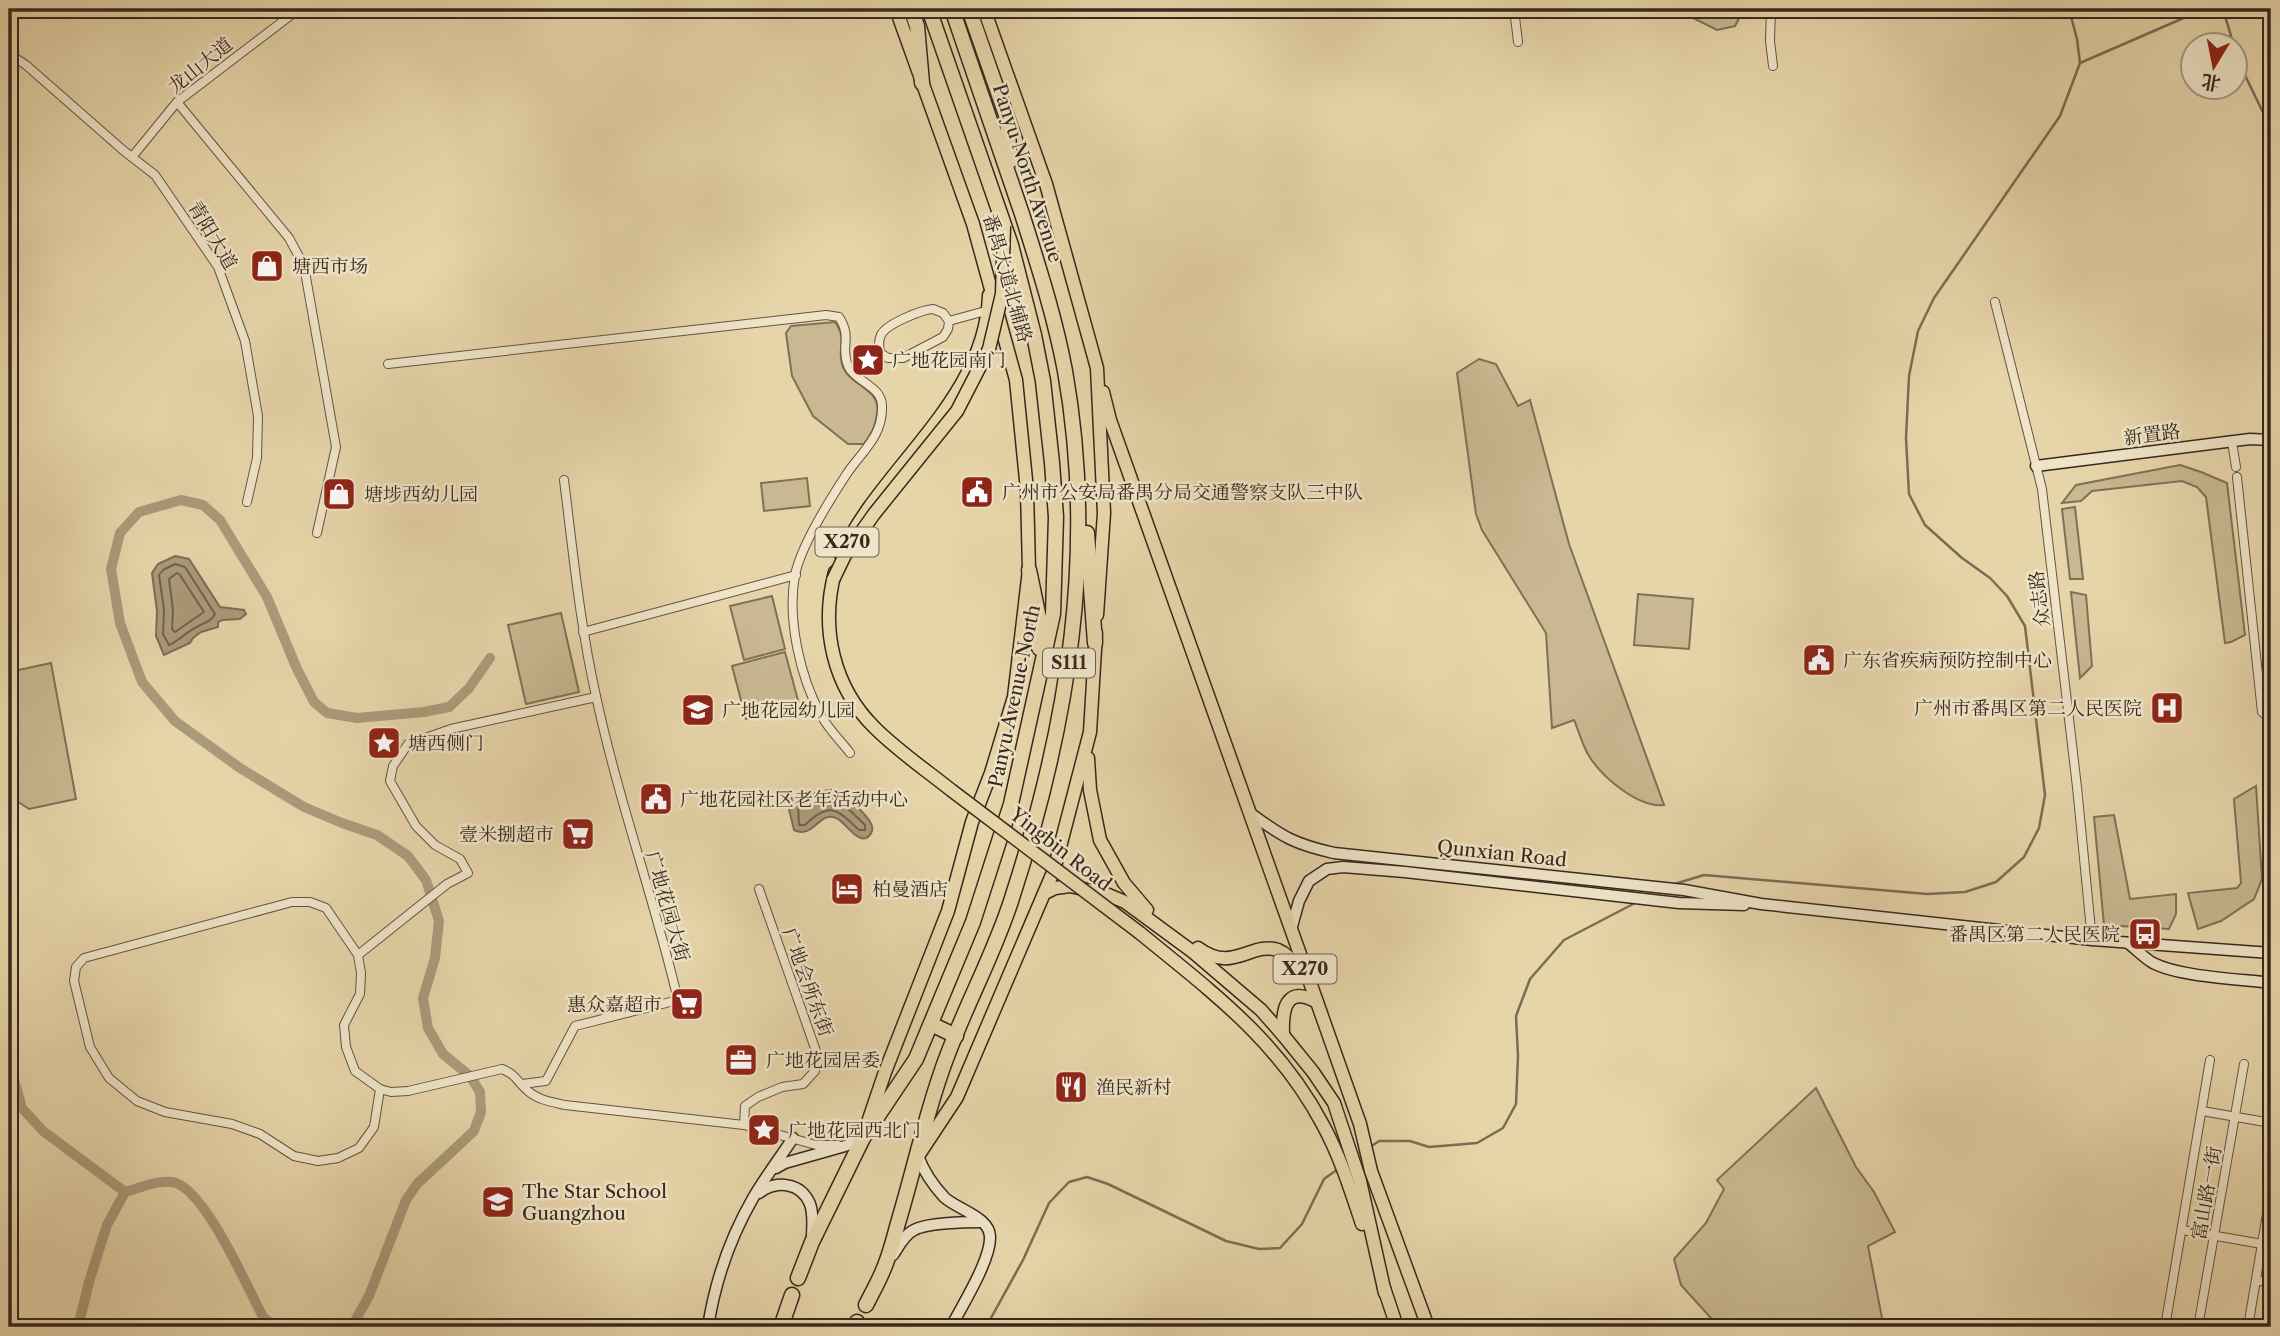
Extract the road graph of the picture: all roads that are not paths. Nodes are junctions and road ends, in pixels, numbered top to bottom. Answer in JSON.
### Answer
{"nodes":[{"id":1,"x":299,"y":9,"type":"edge"},
{"id":2,"x":896,"y":9,"type":"edge"},
{"id":3,"x":911,"y":9,"type":"edge"},
{"id":4,"x":929,"y":9,"type":"edge"},
{"id":5,"x":951,"y":9,"type":"edge"},
{"id":6,"x":969,"y":9,"type":"edge"},
{"id":7,"x":984,"y":9,"type":"edge"},
{"id":8,"x":1514,"y":9,"type":"edge"},
{"id":9,"x":1771,"y":9,"type":"edge"},
{"id":10,"x":1518,"y":42,"type":"dead end"},
{"id":11,"x":9,"y":54,"type":"edge"},
{"id":12,"x":1773,"y":66,"type":"dead end"},
{"id":13,"x":922,"y":83,"type":"junction"},
{"id":14,"x":177,"y":102,"type":"junction"},
{"id":15,"x":132,"y":157,"type":"junction"},
{"id":16,"x":1013,"y":187,"type":"junction"},
{"id":17,"x":1004,"y":226,"type":"junction"},
{"id":18,"x":990,"y":284,"type":"junction"},
{"id":19,"x":1995,"y":302,"type":"dead end"},
{"id":20,"x":989,"y":310,"type":"junction"},
{"id":21,"x":949,"y":321,"type":"junction"},
{"id":22,"x":880,"y":353,"type":"junction"},
{"id":23,"x":388,"y":364,"type":"dead end"},
{"id":24,"x":1097,"y":368,"type":"junction"},
{"id":25,"x":850,"y":369,"type":"junction"},
{"id":26,"x":2271,"y":440,"type":"edge"},
{"id":27,"x":2232,"y":442,"type":"junction"},
{"id":28,"x":1076,"y":459,"type":"junction"},
{"id":29,"x":2036,"y":466,"type":"junction"},
{"id":30,"x":564,"y":480,"type":"dead end"},
{"id":31,"x":247,"y":502,"type":"dead end"},
{"id":32,"x":317,"y":533,"type":"dead end"},
{"id":33,"x":1029,"y":570,"type":"junction"},
{"id":34,"x":796,"y":575,"type":"junction"},
{"id":35,"x":833,"y":580,"type":"junction"},
{"id":36,"x":583,"y":632,"type":"junction"},
{"id":37,"x":1095,"y":643,"type":"junction"},
{"id":38,"x":1037,"y":684,"type":"junction"},
{"id":39,"x":596,"y":697,"type":"junction"},
{"id":40,"x":2271,"y":719,"type":"edge"},
{"id":41,"x":1090,"y":732,"type":"junction"},
{"id":42,"x":850,"y":753,"type":"dead end"},
{"id":43,"x":1250,"y":813,"type":"junction"},
{"id":44,"x":759,"y":889,"type":"dead end"},
{"id":45,"x":1045,"y":893,"type":"junction"},
{"id":46,"x":1760,"y":904,"type":"junction"},
{"id":47,"x":1292,"y":930,"type":"junction"},
{"id":48,"x":2092,"y":940,"type":"junction"},
{"id":49,"x":2128,"y":943,"type":"junction"},
{"id":50,"x":2271,"y":953,"type":"edge"},
{"id":51,"x":358,"y":954,"type":"junction"},
{"id":52,"x":1309,"y":979,"type":"junction"},
{"id":53,"x":2271,"y":983,"type":"edge"},
{"id":54,"x":1317,"y":1002,"type":"junction"},
{"id":55,"x":930,"y":1024,"type":"junction"},
{"id":56,"x":956,"y":1035,"type":"junction"},
{"id":57,"x":1283,"y":1035,"type":"junction"},
{"id":58,"x":2210,"y":1060,"type":"dead end"},
{"id":59,"x":2244,"y":1064,"type":"dead end"},
{"id":60,"x":522,"y":1084,"type":"junction"},
{"id":61,"x":380,"y":1089,"type":"junction"},
{"id":62,"x":2202,"y":1111,"type":"junction"},
{"id":63,"x":2235,"y":1117,"type":"junction"},
{"id":64,"x":2271,"y":1123,"type":"edge"},
{"id":65,"x":744,"y":1125,"type":"junction"},
{"id":66,"x":793,"y":1138,"type":"junction"},
{"id":67,"x":863,"y":1138,"type":"junction"},
{"id":68,"x":845,"y":1146,"type":"junction"},
{"id":69,"x":918,"y":1156,"type":"junction"},
{"id":70,"x":773,"y":1170,"type":"junction"},
{"id":71,"x":1354,"y":1184,"type":"junction"},
{"id":72,"x":2271,"y":1190,"type":"edge"},
{"id":73,"x":754,"y":1197,"type":"junction"},
{"id":74,"x":982,"y":1222,"type":"junction"},
{"id":75,"x":2182,"y":1230,"type":"junction"},
{"id":76,"x":2214,"y":1235,"type":"junction"},
{"id":77,"x":812,"y":1242,"type":"junction"},
{"id":78,"x":2262,"y":1244,"type":"junction"},
{"id":79,"x":885,"y":1267,"type":"junction"},
{"id":80,"x":798,"y":1278,"type":"dead end"},
{"id":81,"x":2256,"y":1280,"type":"junction"},
{"id":82,"x":2271,"y":1283,"type":"edge"},
{"id":83,"x":792,"y":1295,"type":"dead end"},
{"id":84,"x":866,"y":1305,"type":"dead end"},
{"id":85,"x":708,"y":1327,"type":"edge"},
{"id":86,"x":781,"y":1327,"type":"edge"},
{"id":87,"x":951,"y":1327,"type":"edge"},
{"id":88,"x":1397,"y":1327,"type":"edge"},
{"id":89,"x":1428,"y":1327,"type":"edge"},
{"id":90,"x":2165,"y":1327,"type":"edge"},
{"id":91,"x":2198,"y":1327,"type":"edge"},
{"id":92,"x":2248,"y":1327,"type":"edge"}],
"edges":[{"from":1,"to":14,"type":"street","name":"龙山大道"},
{"from":2,"to":13,"type":"main road","name":"番禺大道北辅路"},
{"from":3,"to":13,"type":"highway"},
{"from":4,"to":17,"type":"highway","name":"Panyu Avenue North","number":"S111"},
{"from":5,"to":16,"type":"highway","name":"Panyu North Avenue","number":"S111"},
{"from":6,"to":16,"type":"highway"},
{"from":7,"to":24,"type":"main road"},
{"from":8,"to":10,"type":"street"},
{"from":9,"to":12,"type":"street"},
{"from":11,"to":15,"type":"street","name":"青阳大道"},
{"from":13,"to":18,"type":"main road","name":"番禺大道北辅路"},
{"from":14,"to":15,"type":"street","name":"龙山大道"},
{"from":14,"to":32,"type":"street"},
{"from":15,"to":31,"type":"street","name":"青阳大道"},
{"from":16,"to":28,"type":"highway","name":"Panyu North Avenue","number":"S111"},
{"from":17,"to":35,"type":"main road","bridge":true},
{"from":17,"to":38,"type":"highway","name":"Panyu Avenue North","number":"S111","bridge":true},
{"from":18,"to":20,"type":"main road","name":"Yingbin Road","number":"X270"},
{"from":18,"to":33,"type":"main road","name":"番禺大道北辅路"},
{"from":19,"to":29,"type":"street","name":"众志路"},
{"from":20,"to":21,"type":"street"},
{"from":20,"to":35,"type":"main road","name":"Yingbin Road","number":"X270"},
{"from":21,"to":22,"type":"street"},
{"from":21,"to":22,"type":"street"},
{"from":22,"to":25,"type":"street"},
{"from":23,"to":25,"type":"street"},
{"from":24,"to":37,"type":"main road"},
{"from":24,"to":43,"type":"main road","number":"X270"},
{"from":25,"to":34,"type":"street"},
{"from":26,"to":27,"type":"street","name":"新置路"},
{"from":27,"to":29,"type":"street","name":"新置路"},
{"from":27,"to":40,"type":"street"},
{"from":28,"to":37,"type":"highway"},
{"from":28,"to":56,"type":"highway","number":"S111"},
{"from":29,"to":48,"type":"street","name":"众志路"},
{"from":30,"to":36,"type":"street","name":"广地花园大街"},
{"from":33,"to":38,"type":"highway"},
{"from":33,"to":67,"type":"main road","name":"番禺大道北辅路"},
{"from":34,"to":36,"type":"street"},
{"from":34,"to":42,"type":"street"},
{"from":35,"to":71,"type":"main road","name":"Yingbin Road","number":"X270","bridge":true},
{"from":36,"to":39,"type":"street","name":"广地花园大街"},
{"from":37,"to":41,"type":"main road"},
{"from":38,"to":55,"type":"highway","name":"Panyu Avenue North","number":"S111"},
{"from":39,"to":51,"type":"street"},
{"from":39,"to":60,"type":"street","name":"广地花园大街"},
{"from":41,"to":45,"type":"main road"},
{"from":41,"to":52,"type":"main road"},
{"from":43,"to":46,"type":"street","name":"Qunxian Road"},
{"from":43,"to":47,"type":"main road","number":"X270"},
{"from":44,"to":65,"type":"street","name":"广地会所东街"},
{"from":45,"to":57,"type":"main road"},
{"from":45,"to":69,"type":"main road"},
{"from":46,"to":47,"type":"street","name":"Qunxian Road"},
{"from":46,"to":48,"type":"street","name":"Qunxian Road"},
{"from":47,"to":52,"type":"main road","number":"X270"},
{"from":48,"to":49,"type":"street","name":"Qunxian Road"},
{"from":49,"to":50,"type":"street","name":"Qunxian Road"},
{"from":49,"to":53,"type":"street"},
{"from":51,"to":61,"type":"street"},
{"from":51,"to":61,"type":"street"},
{"from":52,"to":54,"type":"main road","number":"X270"},
{"from":54,"to":57,"type":"main road"},
{"from":54,"to":89,"type":"main road","number":"X270"},
{"from":55,"to":56,"type":"highway"},
{"from":55,"to":67,"type":"highway","name":"Panyu Avenue North","number":"S111"},
{"from":56,"to":69,"type":"highway","number":"S111"},
{"from":57,"to":71,"type":"main road"},
{"from":58,"to":62,"type":"street"},
{"from":59,"to":63,"type":"street","name":"富山路一街"},
{"from":60,"to":61,"type":"street"},
{"from":60,"to":65,"type":"street"},
{"from":62,"to":63,"type":"street"},
{"from":62,"to":75,"type":"street"},
{"from":63,"to":64,"type":"street"},
{"from":63,"to":76,"type":"street","name":"富山路一街"},
{"from":65,"to":66,"type":"street"},
{"from":66,"to":68,"type":"street"},
{"from":66,"to":70,"type":"street"},
{"from":67,"to":68,"type":"street"},
{"from":67,"to":77,"type":"highway","name":"Panyu Avenue North","number":"S111"},
{"from":68,"to":70,"type":"street"},
{"from":69,"to":74,"type":"street"},
{"from":69,"to":79,"type":"highway","number":"S111"},
{"from":70,"to":73,"type":"street"},
{"from":71,"to":88,"type":"main road","name":"Yingbin Road","number":"X270"},
{"from":72,"to":78,"type":"street"},
{"from":73,"to":77,"type":"street"},
{"from":73,"to":85,"type":"street"},
{"from":74,"to":79,"type":"street"},
{"from":74,"to":87,"type":"street"},
{"from":75,"to":76,"type":"street"},
{"from":75,"to":90,"type":"street"},
{"from":76,"to":78,"type":"street"},
{"from":76,"to":91,"type":"street","name":"富山路一街"},
{"from":77,"to":80,"type":"highway","name":"Panyu Avenue North","number":"S111"},
{"from":78,"to":81,"type":"street"},
{"from":79,"to":84,"type":"highway","number":"S111"},
{"from":81,"to":82,"type":"street"},
{"from":81,"to":92,"type":"street"},
{"from":83,"to":86,"type":"highway"}]}
